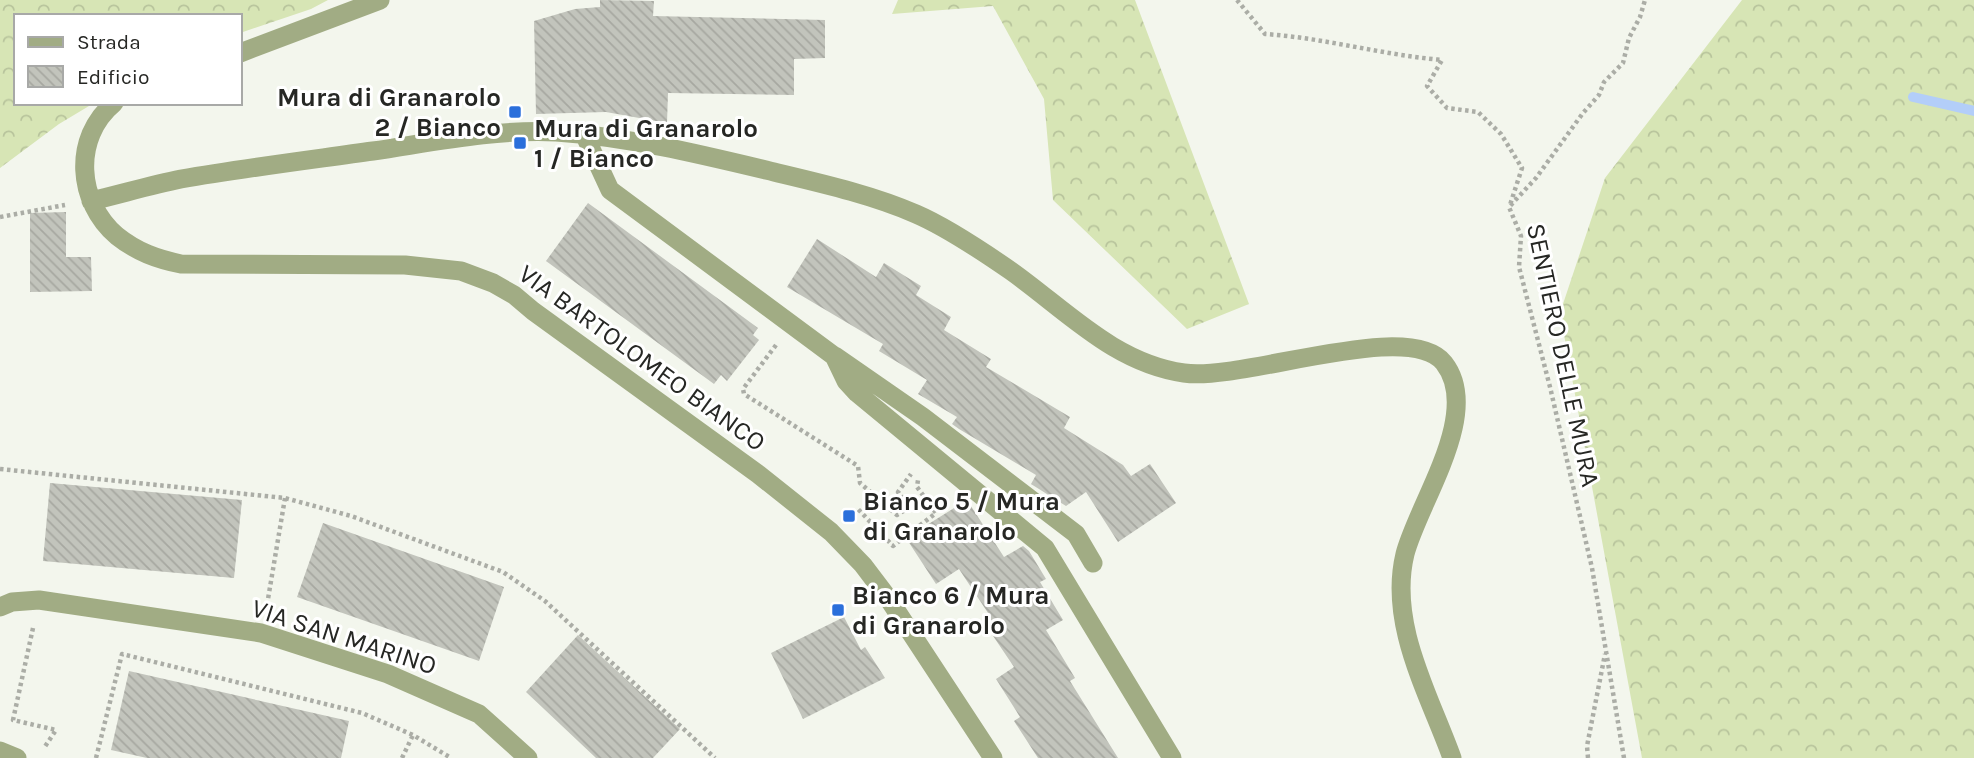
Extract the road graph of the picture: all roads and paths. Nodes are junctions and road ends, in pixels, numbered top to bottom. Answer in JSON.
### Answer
{"nodes":[{"id":1,"x":380,"y":0,"type":"edge"},
{"id":2,"x":1237,"y":0,"type":"edge"},
{"id":3,"x":1645,"y":0,"type":"edge"},
{"id":4,"x":242,"y":52,"type":"edge"},
{"id":5,"x":112,"y":105,"type":"edge"},
{"id":6,"x":585,"y":136,"type":"junction"},
{"id":7,"x":91,"y":201,"type":"junction"},
{"id":8,"x":1509,"y":207,"type":"junction"},
{"id":9,"x":0,"y":217,"type":"edge"},
{"id":10,"x":783,"y":336,"type":"dead end"},
{"id":11,"x":834,"y":356,"type":"junction"},
{"id":12,"x":937,"y":460,"type":"junction"},
{"id":13,"x":0,"y":469,"type":"edge"},
{"id":14,"x":911,"y":474,"type":"dead end"},
{"id":15,"x":285,"y":498,"type":"junction"},
{"id":16,"x":831,"y":533,"type":"junction"},
{"id":17,"x":1093,"y":563,"type":"dead end"},
{"id":18,"x":271,"y":587,"type":"dead end"},
{"id":19,"x":39,"y":600,"type":"junction"},
{"id":20,"x":0,"y":607,"type":"edge"},
{"id":21,"x":1606,"y":649,"type":"junction"},
{"id":22,"x":413,"y":735,"type":"junction"},
{"id":23,"x":0,"y":751,"type":"edge"},
{"id":24,"x":17,"y":758,"type":"edge"},
{"id":25,"x":37,"y":758,"type":"edge"},
{"id":26,"x":96,"y":758,"type":"edge"},
{"id":27,"x":402,"y":758,"type":"edge"},
{"id":28,"x":451,"y":758,"type":"edge"},
{"id":29,"x":528,"y":758,"type":"edge"},
{"id":30,"x":715,"y":758,"type":"edge"},
{"id":31,"x":993,"y":758,"type":"edge"},
{"id":32,"x":1172,"y":758,"type":"edge"},
{"id":33,"x":1452,"y":758,"type":"edge"},
{"id":34,"x":1588,"y":758,"type":"edge"},
{"id":35,"x":1624,"y":758,"type":"edge"}],
"edges":[{"from":1,"to":4,"type":"street"},
{"from":2,"to":8,"type":"path"},
{"from":3,"to":8,"type":"path","name":"SENTIERO DELLE MURA"},
{"from":5,"to":7,"type":"street","name":"VIA BARTOLOMEO BIANCO"},
{"from":6,"to":7,"type":"street"},
{"from":6,"to":11,"type":"street"},
{"from":6,"to":33,"type":"street"},
{"from":7,"to":9,"type":"path"},
{"from":7,"to":16,"type":"street","name":"VIA BARTOLOMEO BIANCO"},
{"from":8,"to":21,"type":"path","name":"SENTIERO DELLE MURA"},
{"from":10,"to":14,"type":"path"},
{"from":11,"to":12,"type":"street"},
{"from":11,"to":17,"type":"street"},
{"from":12,"to":16,"type":"path"},
{"from":12,"to":32,"type":"street"},
{"from":13,"to":15,"type":"path"},
{"from":15,"to":18,"type":"path"},
{"from":15,"to":30,"type":"path"},
{"from":16,"to":31,"type":"street","name":"VIA BARTOLOMEO BIANCO"},
{"from":19,"to":20,"type":"street","name":"VIA SAN MARINO"},
{"from":19,"to":25,"type":"path"},
{"from":19,"to":29,"type":"street","name":"VIA SAN MARINO"},
{"from":21,"to":34,"type":"path"},
{"from":21,"to":35,"type":"path","name":"SENTIERO DELLE MURA"},
{"from":22,"to":26,"type":"path"},
{"from":22,"to":27,"type":"path"},
{"from":22,"to":28,"type":"path"},
{"from":23,"to":24,"type":"street"}]}
